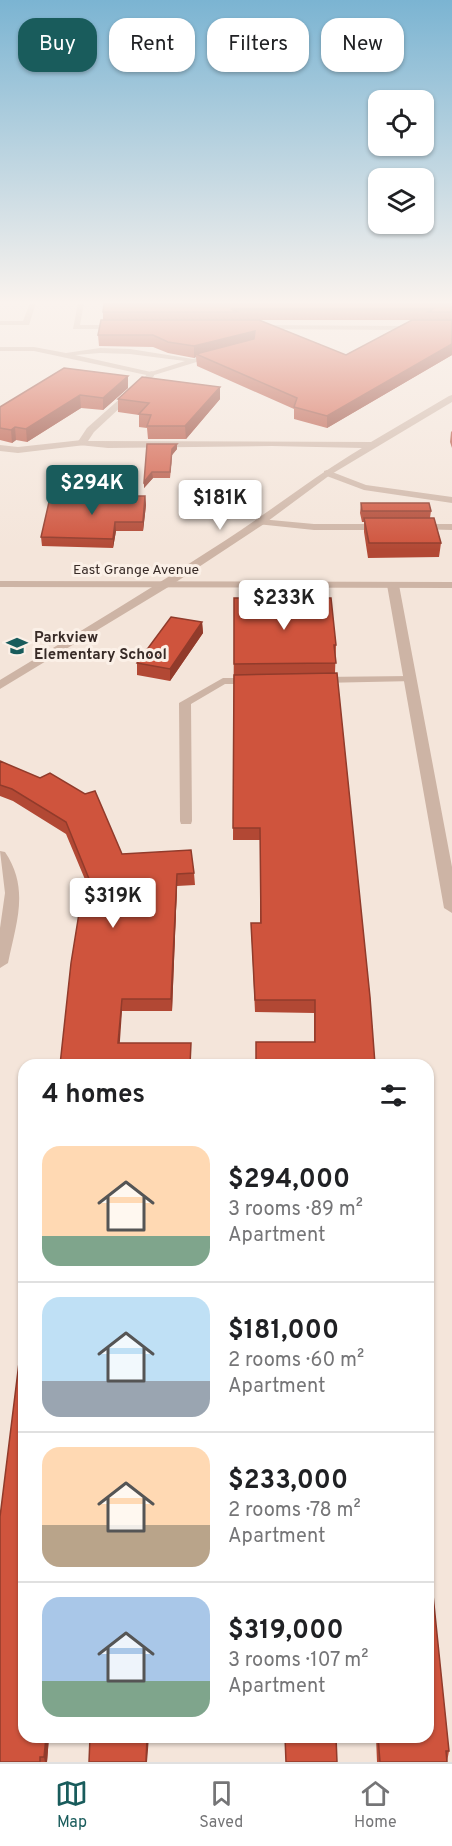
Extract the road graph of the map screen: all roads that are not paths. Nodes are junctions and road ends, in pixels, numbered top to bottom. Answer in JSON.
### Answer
{"nodes":[{"id":1,"x":139,"y":385,"type":"edge"},
{"id":2,"x":452,"y":398,"type":"edge"},
{"id":3,"x":436,"y":408,"type":"junction"},
{"id":4,"x":452,"y":412,"type":"edge"},
{"id":5,"x":82,"y":443,"type":"junction"},
{"id":6,"x":370,"y":445,"type":"junction"},
{"id":7,"x":0,"y":448,"type":"edge"},
{"id":8,"x":327,"y":473,"type":"junction"},
{"id":9,"x":452,"y":500,"type":"edge"},
{"id":10,"x":260,"y":522,"type":"junction"},
{"id":11,"x":394,"y":527,"type":"edge"},
{"id":12,"x":406,"y":527,"type":"edge"},
{"id":13,"x":452,"y":527,"type":"edge"},
{"id":14,"x":0,"y":584,"type":"edge"},
{"id":15,"x":166,"y":584,"type":"junction"},
{"id":16,"x":393,"y":585,"type":"junction"},
{"id":17,"x":452,"y":585,"type":"edge"},
{"id":18,"x":411,"y":679,"type":"junction"},
{"id":19,"x":302,"y":680,"type":"edge"},
{"id":20,"x":268,"y":681,"type":"edge"},
{"id":21,"x":0,"y":685,"type":"edge"},
{"id":22,"x":186,"y":821,"type":"dead end"},
{"id":23,"x":446,"y":835,"type":"edge"},
{"id":24,"x":0,"y":855,"type":"edge"},
{"id":25,"x":452,"y":908,"type":"edge"},
{"id":26,"x":0,"y":963,"type":"edge"}],
"edges":[{"from":1,"to":5,"type":"street"},
{"from":2,"to":3,"type":"street"},
{"from":3,"to":4,"type":"street"},
{"from":3,"to":6,"type":"street"},
{"from":5,"to":6,"type":"street"},
{"from":5,"to":7,"type":"lane"},
{"from":6,"to":8,"type":"street"},
{"from":8,"to":9,"type":"lane"},
{"from":8,"to":10,"type":"street"},
{"from":10,"to":11,"type":"lane"},
{"from":10,"to":15,"type":"street"},
{"from":12,"to":13,"type":"lane"},
{"from":14,"to":15,"type":"street","name":"East Grange Avenue"},
{"from":15,"to":16,"type":"street","name":"East Grange Avenue"},
{"from":15,"to":21,"type":"street"},
{"from":16,"to":17,"type":"street","name":"East Grange Avenue"},
{"from":16,"to":18,"type":"street"},
{"from":18,"to":19,"type":"lane"},
{"from":18,"to":23,"type":"street"},
{"from":20,"to":22,"type":"lane"},
{"from":23,"to":25,"type":"street"},
{"from":24,"to":26,"type":"street"}]}
